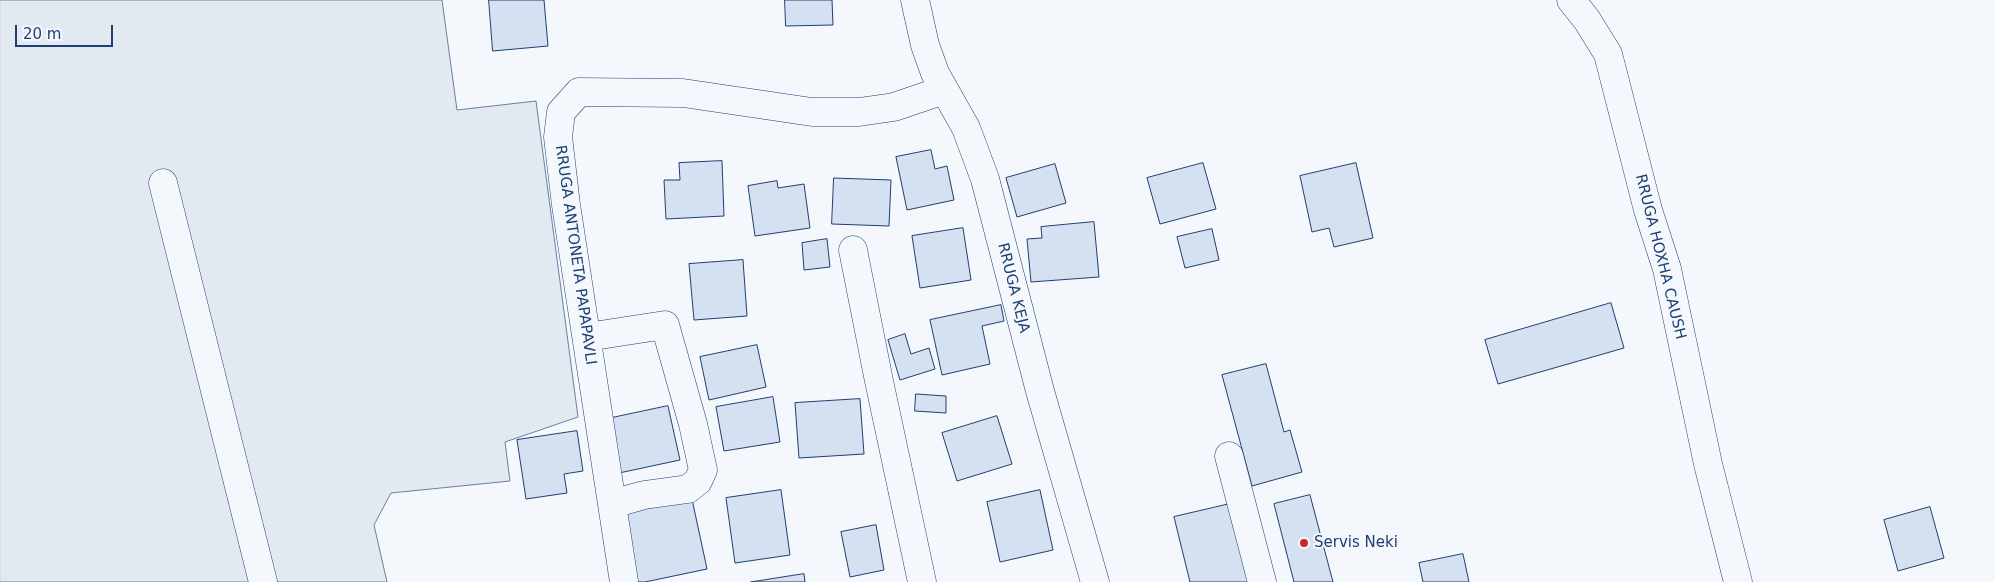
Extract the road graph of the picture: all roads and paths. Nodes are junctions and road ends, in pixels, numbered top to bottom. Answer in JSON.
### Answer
{"nodes":[{"id":1,"x":915,"y":0,"type":"edge"},
{"id":2,"x":1572,"y":0,"type":"edge"},
{"id":3,"x":944,"y":90,"type":"junction"},
{"id":4,"x":163,"y":183,"type":"dead end"},
{"id":5,"x":854,"y":250,"type":"dead end"},
{"id":6,"x":587,"y":337,"type":"junction"},
{"id":7,"x":1229,"y":456,"type":"dead end"},
{"id":8,"x":612,"y":504,"type":"junction"},
{"id":9,"x":263,"y":582,"type":"edge"},
{"id":10,"x":624,"y":582,"type":"edge"},
{"id":11,"x":922,"y":582,"type":"edge"},
{"id":12,"x":1095,"y":582,"type":"edge"},
{"id":13,"x":1262,"y":582,"type":"edge"},
{"id":14,"x":1738,"y":582,"type":"edge"}],
"edges":[{"from":1,"to":3,"type":"street","name":"RRUGA KEJA"},
{"from":2,"to":14,"type":"street","name":"RRUGA HOXHA CAUSH"},
{"from":3,"to":6,"type":"street","name":"RRUGA ANTONETA PAPAPAVLI"},
{"from":3,"to":12,"type":"street","name":"RRUGA KEJA"},
{"from":4,"to":9,"type":"street"},
{"from":5,"to":11,"type":"street"},
{"from":6,"to":8,"type":"street","name":"RRUGA ANTONETA PAPAPAVLI"},
{"from":6,"to":8,"type":"street"},
{"from":7,"to":13,"type":"street"},
{"from":8,"to":10,"type":"street","name":"RRUGA ANTONETA PAPAPAVLI"}]}
